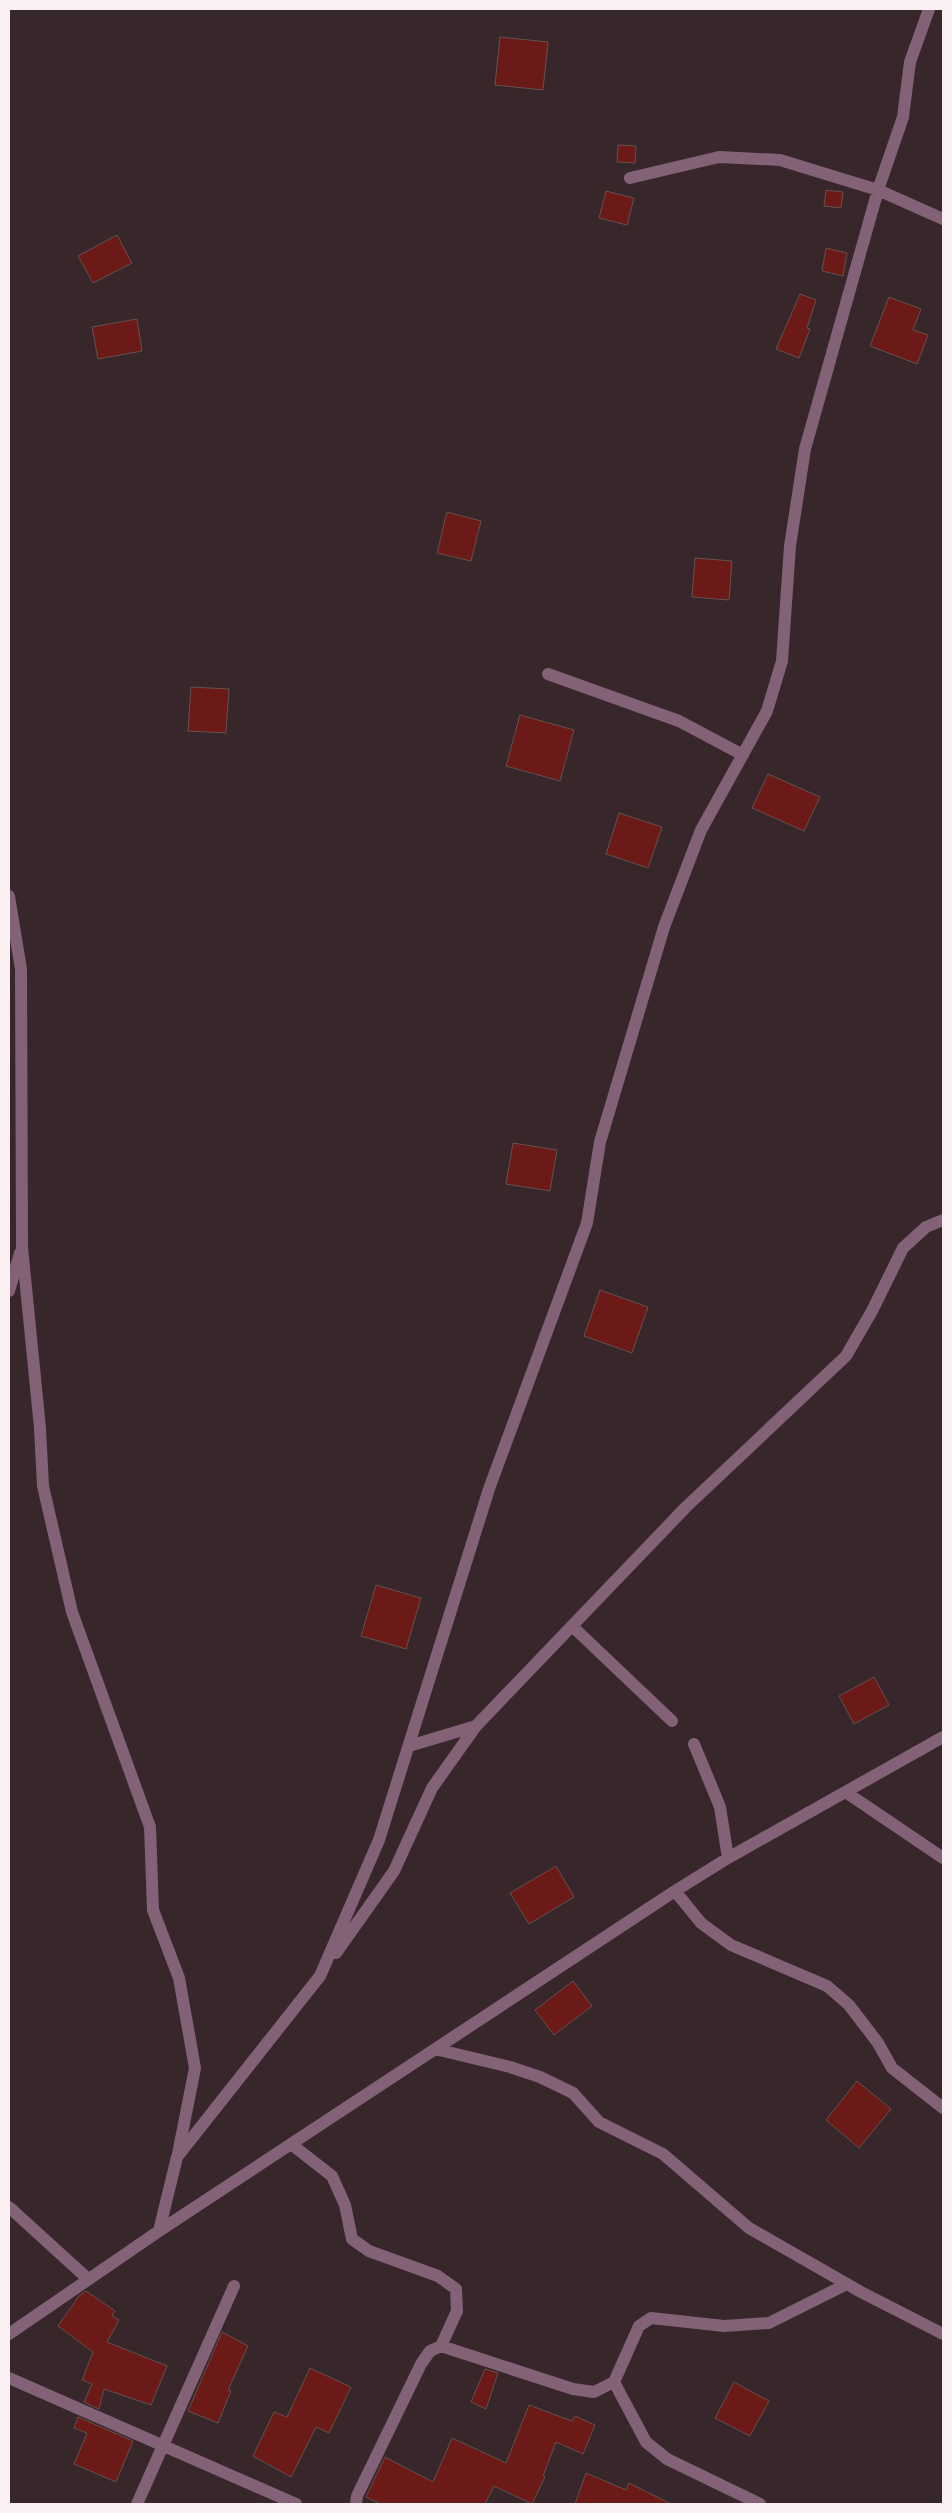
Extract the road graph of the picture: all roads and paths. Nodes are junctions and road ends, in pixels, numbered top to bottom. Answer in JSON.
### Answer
{"nodes":[{"id":1,"x":929,"y":9,"type":"edge"},
{"id":2,"x":630,"y":178,"type":"dead end"},
{"id":3,"x":878,"y":190,"type":"junction"},
{"id":4,"x":943,"y":219,"type":"edge"},
{"id":5,"x":548,"y":674,"type":"dead end"},
{"id":6,"x":743,"y":755,"type":"junction"},
{"id":7,"x":9,"y":896,"type":"edge"},
{"id":8,"x":943,"y":1220,"type":"edge"},
{"id":9,"x":22,"y":1247,"type":"junction"},
{"id":10,"x":9,"y":1291,"type":"edge"},
{"id":11,"x":572,"y":1626,"type":"junction"},
{"id":12,"x":672,"y":1721,"type":"dead end"},
{"id":13,"x":476,"y":1726,"type":"junction"},
{"id":14,"x":943,"y":1737,"type":"edge"},
{"id":15,"x":694,"y":1744,"type":"dead end"},
{"id":16,"x":408,"y":1746,"type":"junction"},
{"id":17,"x":847,"y":1793,"type":"junction"},
{"id":18,"x":728,"y":1858,"type":"junction"},
{"id":19,"x":943,"y":1858,"type":"edge"},
{"id":20,"x":675,"y":1891,"type":"junction"},
{"id":21,"x":320,"y":1976,"type":"junction"},
{"id":22,"x":435,"y":2048,"type":"junction"},
{"id":23,"x":943,"y":2108,"type":"edge"},
{"id":24,"x":291,"y":2144,"type":"junction"},
{"id":25,"x":177,"y":2157,"type":"junction"},
{"id":26,"x":9,"y":2207,"type":"edge"},
{"id":27,"x":159,"y":2231,"type":"junction"},
{"id":28,"x":88,"y":2279,"type":"junction"},
{"id":29,"x":847,"y":2284,"type":"junction"},
{"id":30,"x":234,"y":2286,"type":"dead end"},
{"id":31,"x":9,"y":2334,"type":"edge"},
{"id":32,"x":943,"y":2334,"type":"edge"},
{"id":33,"x":441,"y":2346,"type":"junction"},
{"id":34,"x":9,"y":2378,"type":"edge"},
{"id":35,"x":614,"y":2382,"type":"junction"},
{"id":36,"x":165,"y":2446,"type":"junction"},
{"id":37,"x":137,"y":2504,"type":"edge"},
{"id":38,"x":296,"y":2504,"type":"edge"},
{"id":39,"x":356,"y":2504,"type":"edge"},
{"id":40,"x":760,"y":2504,"type":"edge"}],
"edges":[{"from":1,"to":3,"type":"street"},
{"from":2,"to":3,"type":"street"},
{"from":3,"to":4,"type":"street"},
{"from":3,"to":6,"type":"street"},
{"from":5,"to":6,"type":"street"},
{"from":6,"to":16,"type":"street"},
{"from":7,"to":9,"type":"street"},
{"from":8,"to":11,"type":"street"},
{"from":9,"to":10,"type":"street"},
{"from":9,"to":25,"type":"street"},
{"from":11,"to":12,"type":"street"},
{"from":11,"to":13,"type":"street"},
{"from":13,"to":16,"type":"street"},
{"from":13,"to":21,"type":"street"},
{"from":14,"to":17,"type":"street"},
{"from":15,"to":18,"type":"street"},
{"from":16,"to":21,"type":"street"},
{"from":17,"to":18,"type":"street"},
{"from":17,"to":19,"type":"street"},
{"from":18,"to":20,"type":"street"},
{"from":20,"to":22,"type":"street"},
{"from":20,"to":23,"type":"street"},
{"from":21,"to":25,"type":"street"},
{"from":22,"to":24,"type":"street"},
{"from":22,"to":29,"type":"street"},
{"from":24,"to":27,"type":"street"},
{"from":24,"to":33,"type":"street"},
{"from":25,"to":27,"type":"street"},
{"from":26,"to":28,"type":"street"},
{"from":27,"to":28,"type":"street"},
{"from":28,"to":31,"type":"street"},
{"from":29,"to":32,"type":"street"},
{"from":29,"to":35,"type":"street"},
{"from":30,"to":36,"type":"street"},
{"from":33,"to":35,"type":"street"},
{"from":33,"to":39,"type":"street"},
{"from":34,"to":36,"type":"street"},
{"from":35,"to":40,"type":"street"},
{"from":36,"to":37,"type":"street"},
{"from":36,"to":38,"type":"street"}]}
